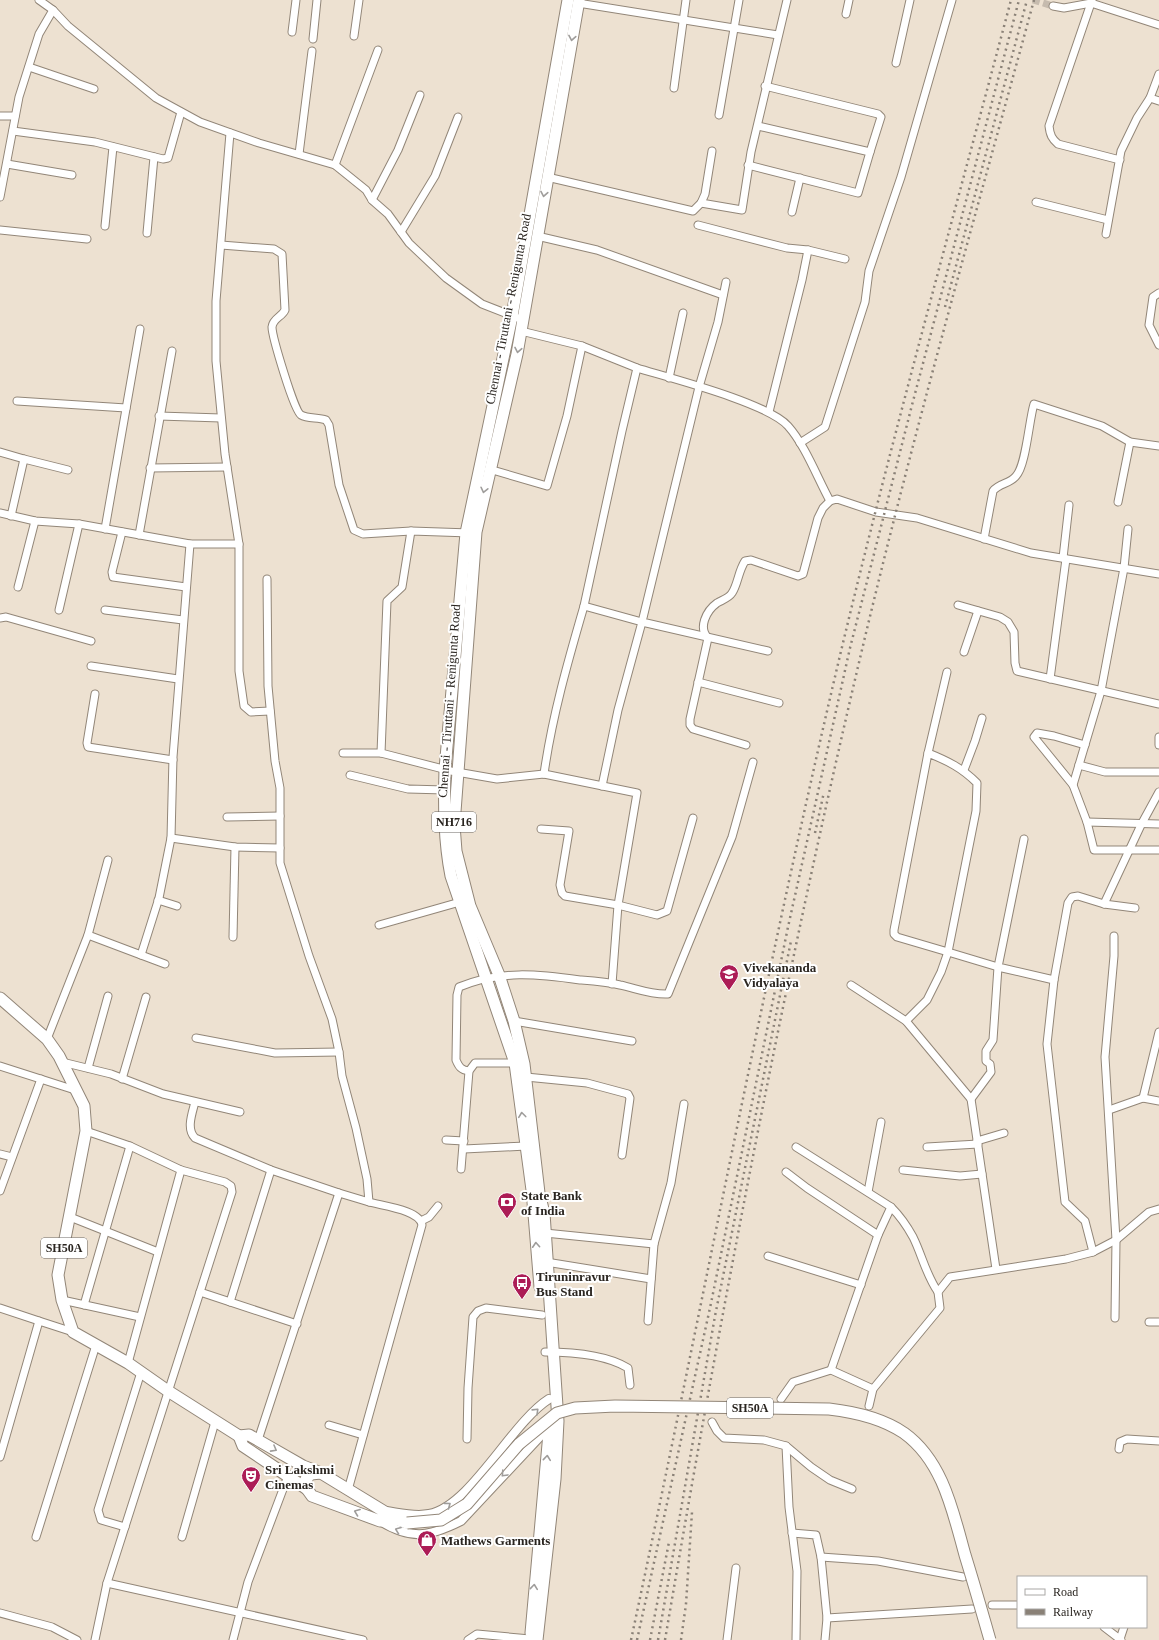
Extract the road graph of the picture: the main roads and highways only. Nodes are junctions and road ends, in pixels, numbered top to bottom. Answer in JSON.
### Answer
{"nodes":[{"id":1,"x":575,"y":1,"type":"edge"},
{"id":2,"x":519,"y":323,"type":"junction"},
{"id":3,"x":471,"y":533,"type":"junction"},
{"id":4,"x":0,"y":998,"type":"edge"},
{"id":5,"x":519,"y":1064,"type":"junction"},
{"id":6,"x":549,"y":1352,"type":"junction"},
{"id":7,"x":238,"y":1436,"type":"junction"},
{"id":8,"x":321,"y":1473,"type":"junction"},
{"id":9,"x":307,"y":1489,"type":"junction"},
{"id":10,"x":382,"y":1516,"type":"junction"},
{"id":11,"x":533,"y":1640,"type":"edge"},
{"id":12,"x":990,"y":1640,"type":"edge"}],
"edges":[{"from":1,"to":2,"type":"main road","name":"Chennai - Tiruttani - Renigunta Road","number":"NH716"},
{"from":1,"to":2,"type":"main road","name":"Chennai - Tiruttani - Renigunta Road","number":"NH716","one_way":true},
{"from":2,"to":3,"type":"main road","name":"Chennai - Tiruttani - Renigunta Road","number":"NH716"},
{"from":2,"to":3,"type":"main road","name":"Chennai - Tiruttani - Renigunta Road","number":"NH716","one_way":true},
{"from":3,"to":5,"type":"main road","name":"Chennai - Tiruttani - Renigunta Road","number":"NH716"},
{"from":3,"to":5,"type":"main road","name":"Chennai - Tiruttani - Renigunta Road","number":"NH716"},
{"from":4,"to":7,"type":"main road","number":"SH50A"},
{"from":6,"to":5,"type":"main road","name":"Chennai - Tiruttani - Renigunta Road","number":"NH716","one_way":true},
{"from":5,"to":6,"type":"main road","name":"Chennai - Tiruttani - Renigunta Road","number":"NH716"},
{"from":11,"to":6,"type":"main road","name":"Chennai - Tiruttani - Renigunta Road","number":"NH716","one_way":true},
{"from":6,"to":11,"type":"main road","name":"Chennai - Tiruttani - Renigunta Road","number":"NH716"},
{"from":7,"to":8,"type":"main road","one_way":true},
{"from":7,"to":9,"type":"main road"},
{"from":8,"to":9,"type":"main road"},
{"from":8,"to":10,"type":"main road"},
{"from":10,"to":9,"type":"main road","one_way":true},
{"from":10,"to":12,"type":"main road","number":"SH50A","bridge":true}]}
